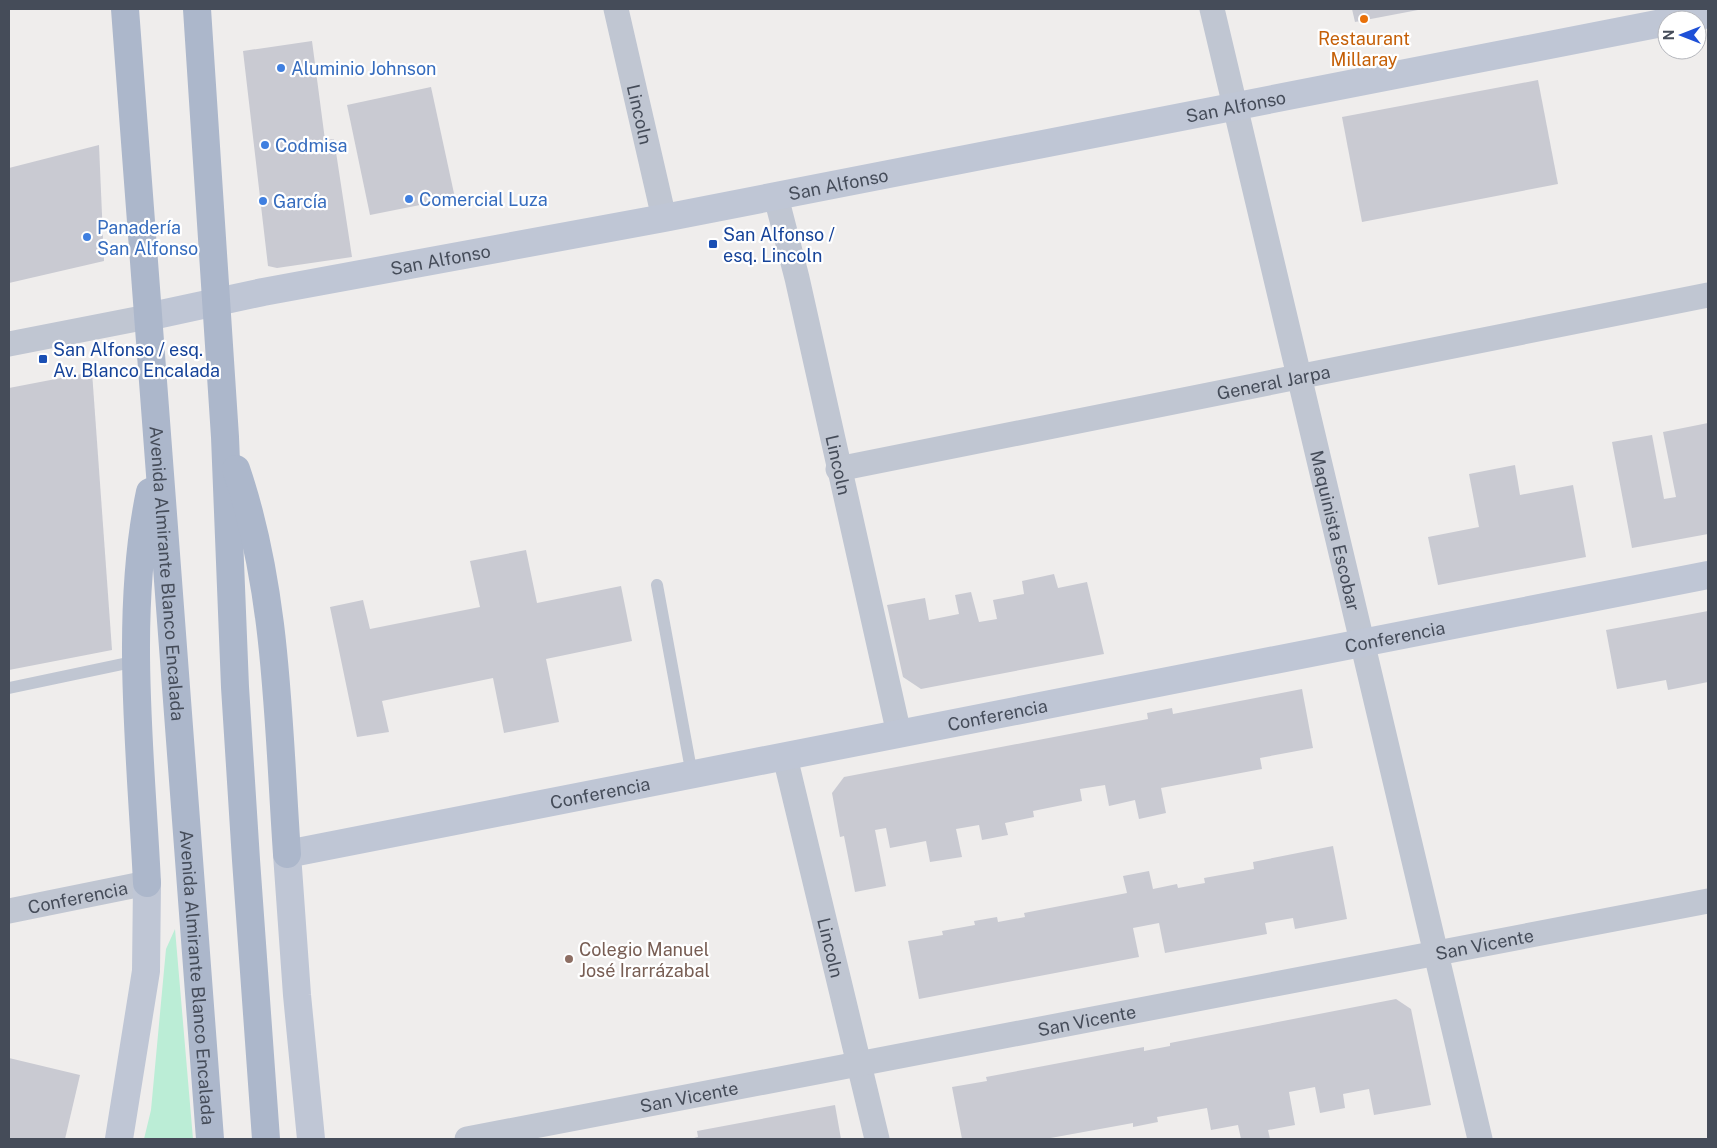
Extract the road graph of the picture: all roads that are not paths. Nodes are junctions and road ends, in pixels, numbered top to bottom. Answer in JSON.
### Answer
{"nodes":[{"id":1,"x":124,"y":9,"type":"edge"},
{"id":2,"x":197,"y":9,"type":"edge"},
{"id":3,"x":616,"y":9,"type":"edge"},
{"id":4,"x":1212,"y":9,"type":"edge"},
{"id":5,"x":1657,"y":24,"type":"edge"},
{"id":6,"x":1235,"y":107,"type":"junction"},
{"id":7,"x":776,"y":197,"type":"junction"},
{"id":8,"x":664,"y":218,"type":"junction"},
{"id":9,"x":1708,"y":295,"type":"edge"},
{"id":10,"x":216,"y":302,"type":"junction"},
{"id":11,"x":147,"y":317,"type":"junction"},
{"id":12,"x":9,"y":344,"type":"edge"},
{"id":13,"x":1299,"y":376,"type":"junction"},
{"id":14,"x":225,"y":437,"type":"junction"},
{"id":15,"x":158,"y":456,"type":"junction"},
{"id":16,"x":838,"y":469,"type":"junction"},
{"id":17,"x":1708,"y":575,"type":"edge"},
{"id":18,"x":657,"y":585,"type":"dead end"},
{"id":19,"x":1362,"y":643,"type":"junction"},
{"id":20,"x":137,"y":661,"type":"junction"},
{"id":21,"x":9,"y":688,"type":"edge"},
{"id":22,"x":899,"y":734,"type":"junction"},
{"id":23,"x":785,"y":757,"type":"junction"},
{"id":24,"x":692,"y":774,"type":"junction"},
{"id":25,"x":287,"y":854,"type":"junction"},
{"id":26,"x":147,"y":883,"type":"junction"},
{"id":27,"x":1708,"y":901,"type":"edge"},
{"id":28,"x":9,"y":911,"type":"edge"},
{"id":29,"x":1436,"y":953,"type":"junction"},
{"id":30,"x":858,"y":1064,"type":"junction"},
{"id":31,"x":119,"y":1139,"type":"edge"},
{"id":32,"x":210,"y":1139,"type":"edge"},
{"id":33,"x":266,"y":1139,"type":"edge"},
{"id":34,"x":311,"y":1139,"type":"edge"},
{"id":35,"x":466,"y":1139,"type":"edge"},
{"id":36,"x":877,"y":1139,"type":"edge"},
{"id":37,"x":1480,"y":1139,"type":"edge"}],
"edges":[{"from":1,"to":11,"type":"main road","name":"Avenida Almirante Blanco Encalada"},
{"from":2,"to":10,"type":"main road"},
{"from":3,"to":8,"type":"street","name":"Lincoln"},
{"from":4,"to":6,"type":"street","name":"Maquinista Escobar"},
{"from":5,"to":6,"type":"street","name":"San Alfonso"},
{"from":6,"to":7,"type":"street","name":"San Alfonso"},
{"from":6,"to":13,"type":"street","name":"Maquinista Escobar"},
{"from":7,"to":8,"type":"street","name":"San Alfonso"},
{"from":7,"to":16,"type":"street","name":"Lincoln"},
{"from":8,"to":10,"type":"street","name":"San Alfonso"},
{"from":9,"to":13,"type":"street","name":"General Jarpa"},
{"from":10,"to":11,"type":"street","name":"San Alfonso"},
{"from":10,"to":14,"type":"main road"},
{"from":11,"to":12,"type":"street","name":"San Alfonso"},
{"from":11,"to":15,"type":"main road","name":"Avenida Almirante Blanco Encalada"},
{"from":13,"to":16,"type":"street","name":"General Jarpa"},
{"from":13,"to":19,"type":"street","name":"Maquinista Escobar"},
{"from":14,"to":25,"type":"main road"},
{"from":14,"to":33,"type":"main road"},
{"from":15,"to":20,"type":"main road"},
{"from":15,"to":32,"type":"main road","name":"Avenida Almirante Blanco Encalada"},
{"from":16,"to":22,"type":"street","name":"Lincoln"},
{"from":17,"to":19,"type":"street","name":"Conferencia"},
{"from":18,"to":24,"type":"lane"},
{"from":19,"to":22,"type":"street","name":"Conferencia"},
{"from":19,"to":29,"type":"street","name":"Maquinista Escobar"},
{"from":20,"to":21,"type":"lane"},
{"from":20,"to":26,"type":"main road"},
{"from":22,"to":23,"type":"street","name":"Conferencia"},
{"from":23,"to":24,"type":"street","name":"Conferencia"},
{"from":23,"to":30,"type":"street","name":"Lincoln"},
{"from":24,"to":25,"type":"street","name":"Conferencia"},
{"from":25,"to":34,"type":"street"},
{"from":26,"to":28,"type":"street","name":"Conferencia"},
{"from":26,"to":31,"type":"street"},
{"from":27,"to":29,"type":"street","name":"San Vicente"},
{"from":29,"to":30,"type":"street","name":"San Vicente"},
{"from":29,"to":37,"type":"street","name":"Maquinista Escobar"},
{"from":30,"to":35,"type":"street","name":"San Vicente"},
{"from":30,"to":36,"type":"street","name":"Lincoln"}]}
